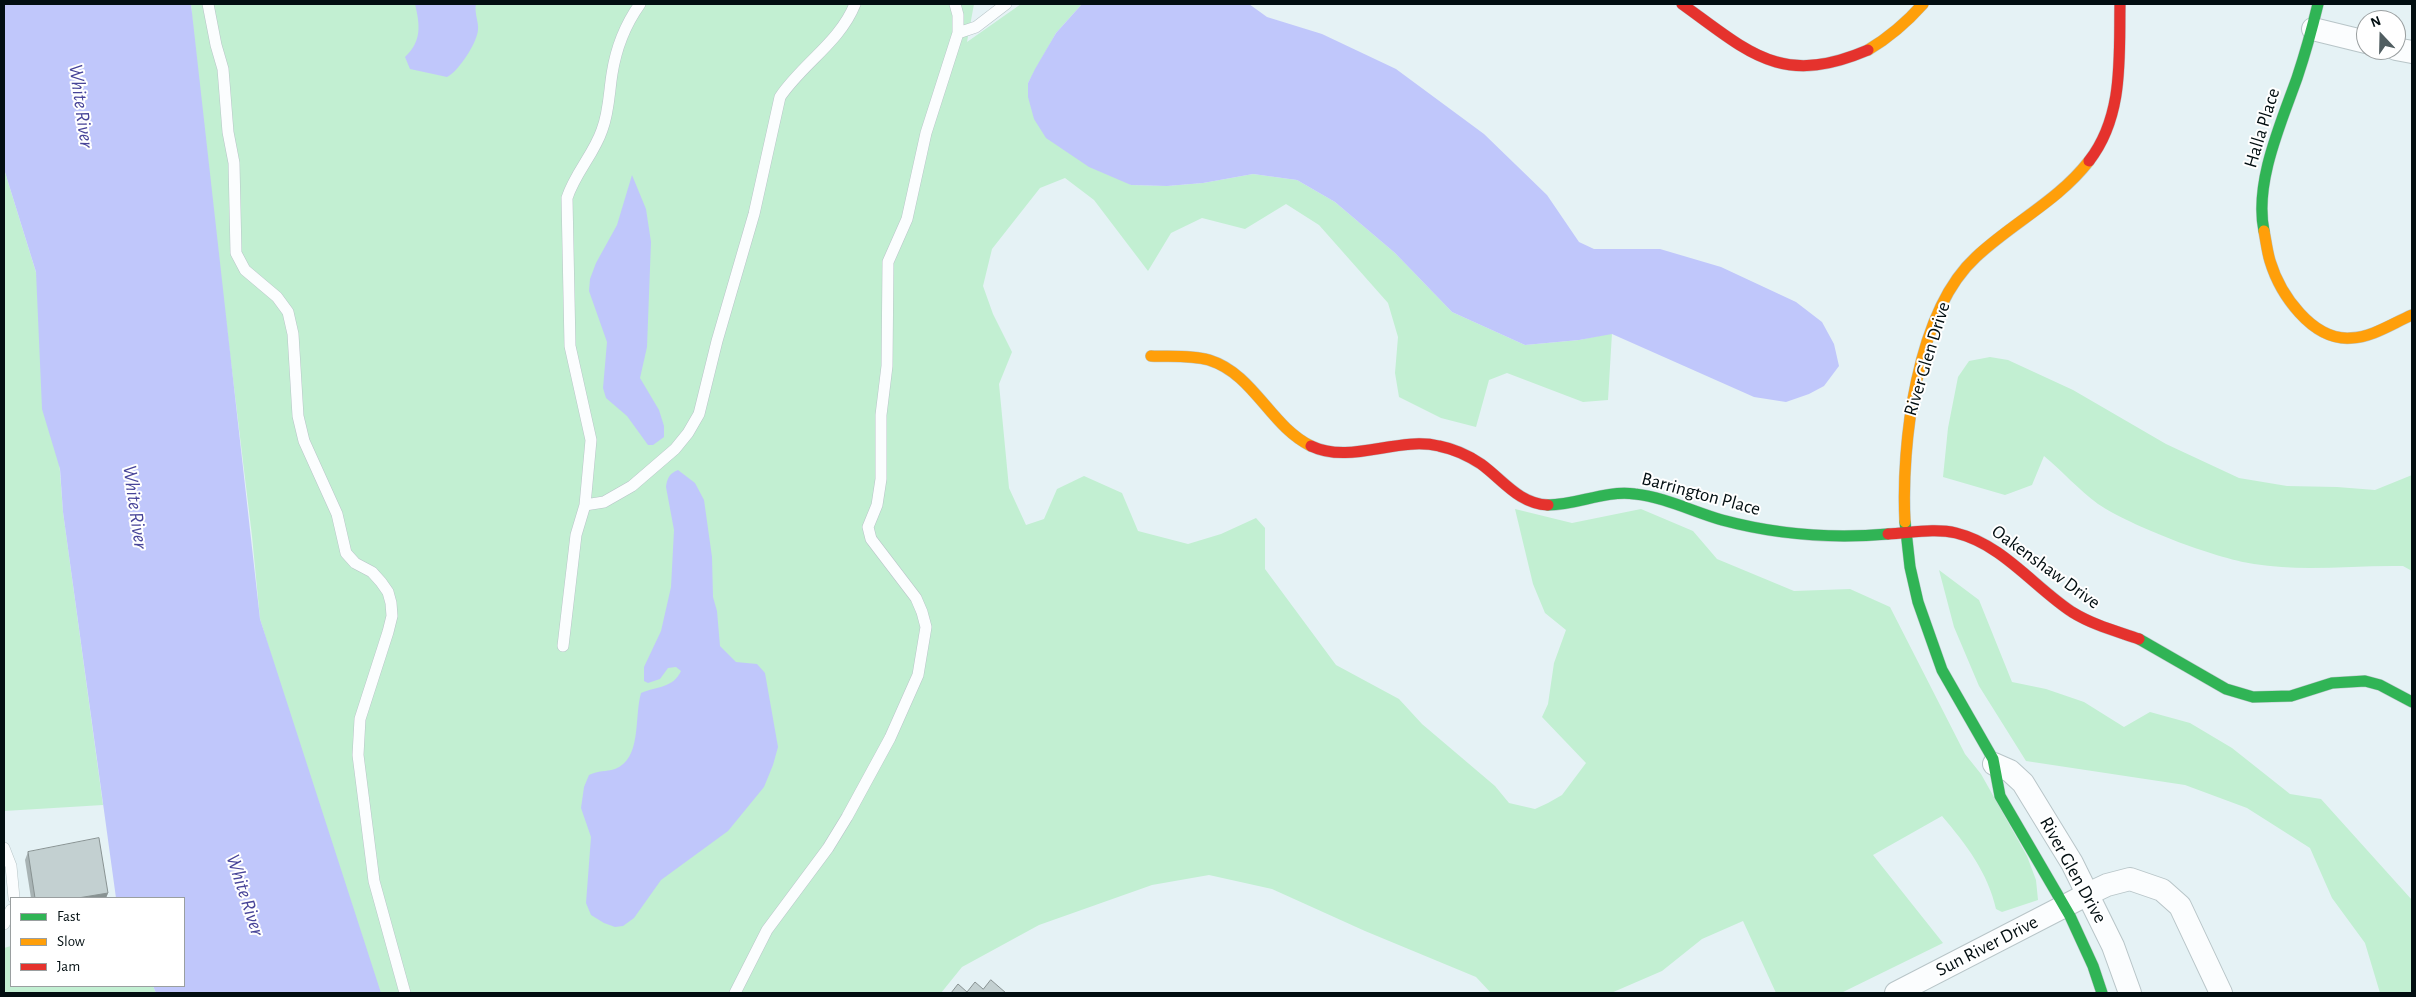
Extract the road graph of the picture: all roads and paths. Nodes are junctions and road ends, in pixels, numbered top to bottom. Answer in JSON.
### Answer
{"nodes":[{"id":1,"x":208,"y":4,"type":"edge"},
{"id":2,"x":640,"y":4,"type":"edge"},
{"id":3,"x":855,"y":4,"type":"edge"},
{"id":4,"x":955,"y":4,"type":"edge"},
{"id":5,"x":1006,"y":4,"type":"edge"},
{"id":6,"x":1682,"y":4,"type":"edge"},
{"id":7,"x":1923,"y":4,"type":"edge"},
{"id":8,"x":2120,"y":4,"type":"edge"},
{"id":9,"x":2318,"y":4,"type":"edge"},
{"id":10,"x":2313,"y":29,"type":"junction"},
{"id":11,"x":958,"y":33,"type":"junction"},
{"id":12,"x":2356,"y":40,"type":"edge"},
{"id":13,"x":2412,"y":315,"type":"edge"},
{"id":14,"x":1151,"y":356,"type":"dead end"},
{"id":15,"x":585,"y":505,"type":"junction"},
{"id":16,"x":1906,"y":532,"type":"junction"},
{"id":17,"x":563,"y":646,"type":"dead end"},
{"id":18,"x":2412,"y":702,"type":"edge"},
{"id":19,"x":1994,"y":764,"type":"joint"},
{"id":20,"x":4,"y":848,"type":"edge"},
{"id":21,"x":14,"y":897,"type":"edge"},
{"id":22,"x":2077,"y":899,"type":"junction"},
{"id":23,"x":10,"y":912,"type":"edge"},
{"id":24,"x":4,"y":924,"type":"edge"},
{"id":25,"x":405,"y":993,"type":"edge"},
{"id":26,"x":735,"y":993,"type":"edge"},
{"id":27,"x":1896,"y":993,"type":"edge"},
{"id":28,"x":2102,"y":993,"type":"edge"},
{"id":29,"x":2130,"y":993,"type":"edge"},
{"id":30,"x":2221,"y":993,"type":"edge"}],
"edges":[{"from":1,"to":25,"type":"lane"},
{"from":2,"to":15,"type":"lane"},
{"from":3,"to":15,"type":"lane"},
{"from":4,"to":11,"type":"lane"},
{"from":5,"to":11,"type":"lane"},
{"from":6,"to":7,"type":"street"},
{"from":8,"to":16,"type":"street","name":"River Glen Drive"},
{"from":9,"to":10,"type":"street","name":"Halla Place"},
{"from":10,"to":12,"type":"street"},
{"from":10,"to":13,"type":"street","name":"Halla Place"},
{"from":11,"to":26,"type":"lane"},
{"from":14,"to":16,"type":"street","name":"Barrington Place"},
{"from":15,"to":17,"type":"lane"},
{"from":16,"to":18,"type":"street","name":"Oakenshaw Drive"},
{"from":16,"to":19,"type":"street","name":"River Glen Drive"},
{"from":19,"to":22,"type":"street","name":"River Glen Drive"},
{"from":20,"to":21,"type":"lane"},
{"from":22,"to":27,"type":"street","name":"Sun River Drive"},
{"from":22,"to":28,"type":"street","name":"River Glen Drive"},
{"from":22,"to":29,"type":"street","name":"River Glen Drive"},
{"from":22,"to":30,"type":"street","name":"Sun River Drive"},
{"from":23,"to":24,"type":"lane"}]}
